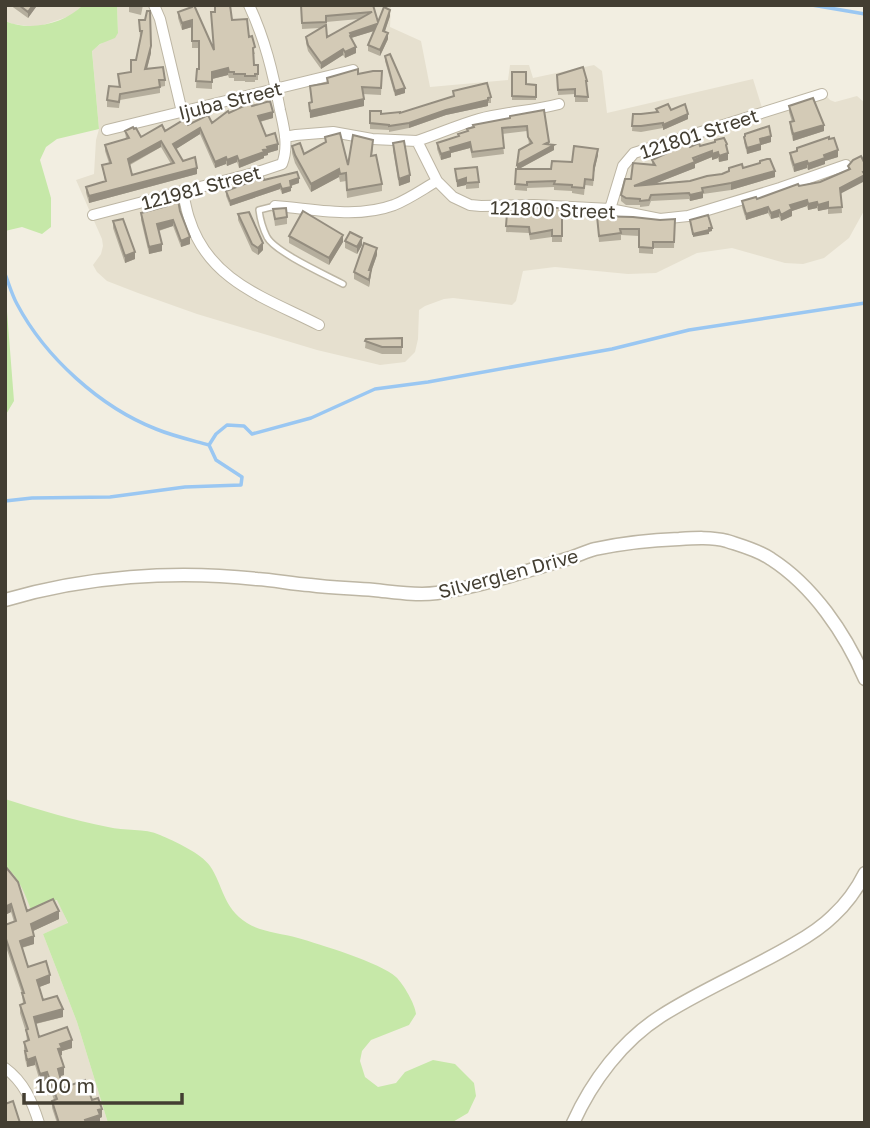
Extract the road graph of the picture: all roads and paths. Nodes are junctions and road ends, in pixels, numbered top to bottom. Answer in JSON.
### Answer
{"nodes":[{"id":1,"x":154,"y":5,"type":"edge"},
{"id":2,"x":248,"y":5,"type":"edge"},
{"id":3,"x":353,"y":70,"type":"edge"},
{"id":4,"x":276,"y":89,"type":"junction"},
{"id":5,"x":822,"y":94,"type":"dead end"},
{"id":6,"x":559,"y":104,"type":"dead end"},
{"id":7,"x":182,"y":112,"type":"junction"},
{"id":8,"x":107,"y":130,"type":"dead end"},
{"id":9,"x":285,"y":137,"type":"junction"},
{"id":10,"x":417,"y":141,"type":"junction"},
{"id":11,"x":846,"y":165,"type":"edge"},
{"id":12,"x":437,"y":181,"type":"junction"},
{"id":13,"x":183,"y":191,"type":"junction"},
{"id":14,"x":275,"y":206,"type":"joint"},
{"id":15,"x":610,"y":209,"type":"junction"},
{"id":16,"x":93,"y":215,"type":"dead end"},
{"id":17,"x":343,"y":284,"type":"dead end"},
{"id":18,"x":319,"y":326,"type":"dead end"},
{"id":19,"x":5,"y":600,"type":"edge"},
{"id":20,"x":865,"y":679,"type":"edge"},
{"id":21,"x":865,"y":873,"type":"edge"},
{"id":22,"x":5,"y":1068,"type":"edge"},
{"id":23,"x":39,"y":1123,"type":"edge"},
{"id":24,"x":573,"y":1123,"type":"edge"}],
"edges":[{"from":1,"to":7,"type":"street"},
{"from":2,"to":4,"type":"street"},
{"from":3,"to":4,"type":"street","name":"Ijuba Street"},
{"from":4,"to":7,"type":"street","name":"Ijuba Street"},
{"from":4,"to":9,"type":"street"},
{"from":5,"to":15,"type":"street","name":"121801 Street"},
{"from":6,"to":10,"type":"street"},
{"from":7,"to":8,"type":"street","name":"Ijuba Street"},
{"from":9,"to":10,"type":"street"},
{"from":9,"to":13,"type":"street","name":"121981 Street"},
{"from":10,"to":12,"type":"street","name":"121800 Street"},
{"from":11,"to":15,"type":"street","name":"121800 Street"},
{"from":12,"to":14,"type":"street"},
{"from":12,"to":15,"type":"street","name":"121800 Street"},
{"from":13,"to":16,"type":"street","name":"121981 Street"},
{"from":13,"to":18,"type":"street"},
{"from":14,"to":17,"type":"lane"},
{"from":19,"to":20,"type":"street","name":"Silverglen Drive"},
{"from":21,"to":24,"type":"street"},
{"from":22,"to":23,"type":"street"}]}
